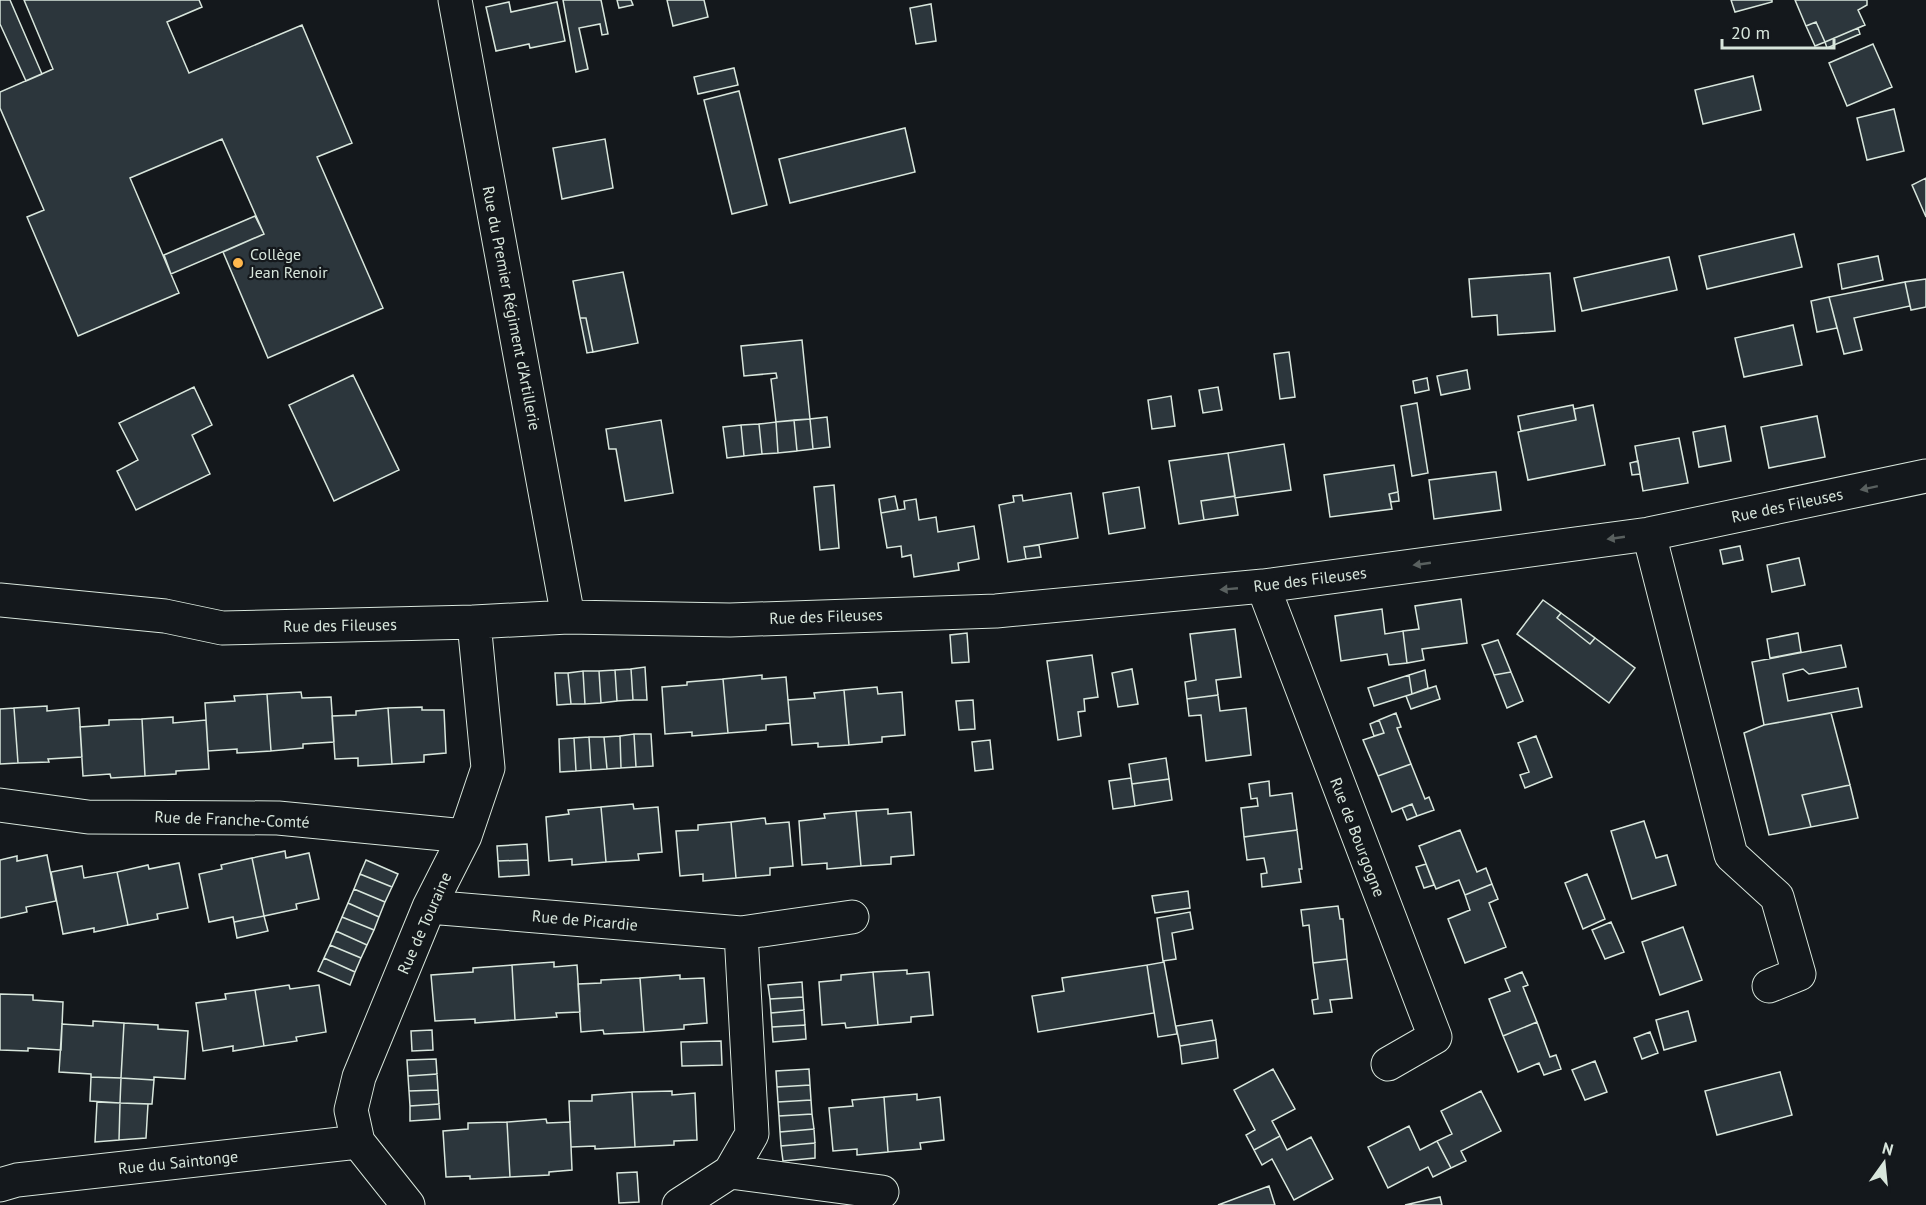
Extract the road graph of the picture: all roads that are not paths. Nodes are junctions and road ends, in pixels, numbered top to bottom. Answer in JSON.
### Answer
{"nodes":[{"id":1,"x":455,"y":0,"type":"edge"},
{"id":2,"x":1926,"y":476,"type":"edge"},
{"id":3,"x":1648,"y":534,"type":"junction"},
{"id":4,"x":1263,"y":586,"type":"junction"},
{"id":5,"x":0,"y":600,"type":"edge"},
{"id":6,"x":568,"y":617,"type":"junction"},
{"id":7,"x":474,"y":622,"type":"junction"},
{"id":8,"x":0,"y":805,"type":"edge"},
{"id":9,"x":465,"y":836,"type":"junction"},
{"id":10,"x":429,"y":907,"type":"junction"},
{"id":11,"x":852,"y":917,"type":"dead end"},
{"id":12,"x":741,"y":933,"type":"junction"},
{"id":13,"x":1769,"y":986,"type":"dead end"},
{"id":14,"x":1388,"y":1064,"type":"dead end"},
{"id":15,"x":358,"y":1142,"type":"junction"},
{"id":16,"x":730,"y":1172,"type":"junction"},
{"id":17,"x":0,"y":1185,"type":"edge"},
{"id":18,"x":882,"y":1192,"type":"dead end"},
{"id":19,"x":408,"y":1205,"type":"edge"},
{"id":20,"x":679,"y":1205,"type":"edge"}],
"edges":[{"from":1,"to":6,"type":"street","name":"Rue du Premier Régiment d'Artillerie"},
{"from":2,"to":3,"type":"street","name":"Rue des Fileuses","one_way":true},
{"from":3,"to":4,"type":"street","name":"Rue des Fileuses","one_way":true},
{"from":3,"to":13,"type":"street"},
{"from":4,"to":6,"type":"street","name":"Rue des Fileuses","one_way":true},
{"from":4,"to":14,"type":"street","name":"Rue de Bourgogne"},
{"from":5,"to":7,"type":"street","name":"Rue des Fileuses"},
{"from":6,"to":7,"type":"street","name":"Rue des Fileuses"},
{"from":7,"to":9,"type":"street","name":"Rue de Touraine"},
{"from":8,"to":9,"type":"street","name":"Rue de Franche-Comté"},
{"from":9,"to":10,"type":"street","name":"Rue de Touraine"},
{"from":10,"to":12,"type":"street","name":"Rue de Picardie"},
{"from":10,"to":15,"type":"street","name":"Rue de Touraine"},
{"from":11,"to":12,"type":"street","name":"Rue de Picardie"},
{"from":12,"to":16,"type":"street"},
{"from":15,"to":17,"type":"street","name":"Rue du Saintonge"},
{"from":15,"to":19,"type":"street","name":"Rue de Touraine"},
{"from":16,"to":18,"type":"street"},
{"from":16,"to":20,"type":"street"}]}
